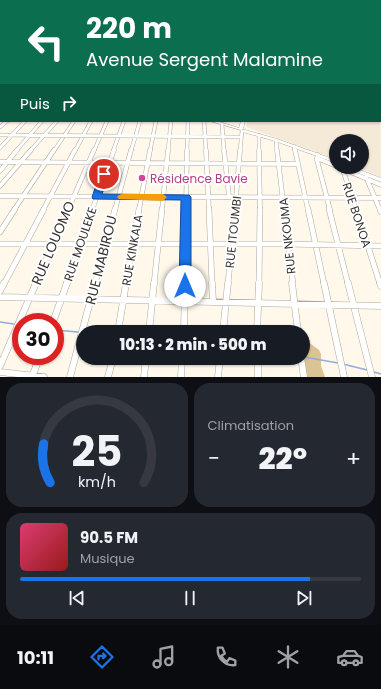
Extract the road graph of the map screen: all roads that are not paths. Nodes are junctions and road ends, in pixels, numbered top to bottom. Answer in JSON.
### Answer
{"nodes":[{"id":1,"x":24,"y":122,"type":"edge"},
{"id":2,"x":41,"y":122,"type":"edge"},
{"id":3,"x":56,"y":122,"type":"edge"},
{"id":4,"x":73,"y":122,"type":"edge"},
{"id":5,"x":90,"y":122,"type":"edge"},
{"id":6,"x":107,"y":122,"type":"edge"},
{"id":7,"x":124,"y":122,"type":"edge"},
{"id":8,"x":140,"y":122,"type":"edge"},
{"id":9,"x":156,"y":122,"type":"edge"},
{"id":10,"x":171,"y":122,"type":"edge"},
{"id":11,"x":188,"y":122,"type":"edge"},
{"id":12,"x":204,"y":122,"type":"edge"},
{"id":13,"x":243,"y":122,"type":"edge"},
{"id":14,"x":224,"y":123,"type":"edge"},
{"id":15,"x":242,"y":131,"type":"junction"},
{"id":16,"x":0,"y":135,"type":"edge"},
{"id":17,"x":12,"y":135,"type":"junction"},
{"id":18,"x":259,"y":135,"type":"junction"},
{"id":19,"x":30,"y":136,"type":"junction"},
{"id":20,"x":44,"y":136,"type":"junction"},
{"id":21,"x":64,"y":136,"type":"junction"},
{"id":22,"x":83,"y":136,"type":"junction"},
{"id":23,"x":100,"y":136,"type":"junction"},
{"id":24,"x":136,"y":136,"type":"junction"},
{"id":25,"x":152,"y":136,"type":"junction"},
{"id":26,"x":170,"y":136,"type":"junction"},
{"id":27,"x":186,"y":136,"type":"junction"},
{"id":28,"x":205,"y":136,"type":"junction"},
{"id":29,"x":222,"y":136,"type":"junction"},
{"id":30,"x":118,"y":137,"type":"junction"},
{"id":31,"x":276,"y":140,"type":"junction"},
{"id":32,"x":294,"y":146,"type":"junction"},
{"id":33,"x":0,"y":148,"type":"edge"},
{"id":34,"x":318,"y":157,"type":"junction"},
{"id":35,"x":329,"y":160,"type":"edge"},
{"id":36,"x":0,"y":162,"type":"edge"},
{"id":37,"x":8,"y":162,"type":"junction"},
{"id":38,"x":69,"y":162,"type":"junction"},
{"id":39,"x":88,"y":162,"type":"junction"},
{"id":40,"x":148,"y":162,"type":"junction"},
{"id":41,"x":206,"y":162,"type":"junction"},
{"id":42,"x":226,"y":162,"type":"junction"},
{"id":43,"x":329,"y":162,"type":"edge"},
{"id":44,"x":21,"y":163,"type":"junction"},
{"id":45,"x":46,"y":163,"type":"junction"},
{"id":46,"x":108,"y":163,"type":"junction"},
{"id":47,"x":128,"y":163,"type":"junction"},
{"id":48,"x":168,"y":163,"type":"junction"},
{"id":49,"x":187,"y":163,"type":"junction"},
{"id":50,"x":239,"y":163,"type":"junction"},
{"id":51,"x":258,"y":163,"type":"junction"},
{"id":52,"x":279,"y":163,"type":"junction"},
{"id":53,"x":297,"y":164,"type":"junction"},
{"id":54,"x":0,"y":171,"type":"edge"},
{"id":55,"x":343,"y":174,"type":"edge"},
{"id":56,"x":359,"y":174,"type":"edge"},
{"id":57,"x":361,"y":174,"type":"edge"},
{"id":58,"x":365,"y":176,"type":"junction"},
{"id":59,"x":381,"y":180,"type":"edge"},
{"id":60,"x":381,"y":185,"type":"edge"},
{"id":61,"x":0,"y":186,"type":"edge"},
{"id":62,"x":0,"y":196,"type":"edge"},
{"id":63,"x":23,"y":196,"type":"junction"},
{"id":64,"x":52,"y":196,"type":"junction"},
{"id":65,"x":73,"y":197,"type":"junction"},
{"id":66,"x":96,"y":197,"type":"junction"},
{"id":67,"x":118,"y":197,"type":"junction"},
{"id":68,"x":141,"y":197,"type":"junction"},
{"id":69,"x":164,"y":197,"type":"junction"},
{"id":70,"x":186,"y":197,"type":"junction"},
{"id":71,"x":210,"y":197,"type":"junction"},
{"id":72,"x":229,"y":197,"type":"junction"},
{"id":73,"x":236,"y":197,"type":"junction"},
{"id":74,"x":260,"y":197,"type":"junction"},
{"id":75,"x":305,"y":197,"type":"junction"},
{"id":76,"x":326,"y":197,"type":"junction"},
{"id":77,"x":283,"y":198,"type":"junction"},
{"id":78,"x":351,"y":198,"type":"junction"},
{"id":79,"x":375,"y":198,"type":"junction"},
{"id":80,"x":381,"y":198,"type":"edge"},
{"id":81,"x":381,"y":212,"type":"edge"},
{"id":82,"x":0,"y":232,"type":"edge"},
{"id":83,"x":185,"y":243,"type":"junction"},
{"id":84,"x":211,"y":243,"type":"junction"},
{"id":85,"x":0,"y":244,"type":"edge"},
{"id":86,"x":26,"y":244,"type":"junction"},
{"id":87,"x":106,"y":244,"type":"junction"},
{"id":88,"x":132,"y":244,"type":"junction"},
{"id":89,"x":159,"y":244,"type":"junction"},
{"id":90,"x":231,"y":244,"type":"junction"},
{"id":91,"x":260,"y":244,"type":"junction"},
{"id":92,"x":288,"y":244,"type":"junction"},
{"id":93,"x":315,"y":244,"type":"junction"},
{"id":94,"x":53,"y":245,"type":"junction"},
{"id":95,"x":80,"y":245,"type":"junction"},
{"id":96,"x":339,"y":245,"type":"junction"},
{"id":97,"x":367,"y":246,"type":"junction"},
{"id":98,"x":381,"y":246,"type":"edge"},
{"id":99,"x":381,"y":286,"type":"edge"},
{"id":100,"x":0,"y":291,"type":"edge"},
{"id":101,"x":0,"y":297,"type":"edge"},
{"id":102,"x":29,"y":297,"type":"junction"},
{"id":103,"x":61,"y":299,"type":"junction"},
{"id":104,"x":92,"y":299,"type":"junction"},
{"id":105,"x":123,"y":300,"type":"junction"},
{"id":106,"x":185,"y":300,"type":"junction"},
{"id":107,"x":152,"y":301,"type":"junction"},
{"id":108,"x":213,"y":302,"type":"junction"},
{"id":109,"x":226,"y":303,"type":"junction"},
{"id":110,"x":257,"y":304,"type":"junction"},
{"id":111,"x":294,"y":304,"type":"junction"},
{"id":112,"x":328,"y":304,"type":"junction"},
{"id":113,"x":381,"y":306,"type":"edge"},
{"id":114,"x":355,"y":307,"type":"junction"},
{"id":115,"x":56,"y":313,"type":"edge"},
{"id":116,"x":119,"y":325,"type":"edge"},
{"id":117,"x":150,"y":325,"type":"edge"},
{"id":118,"x":184,"y":325,"type":"edge"},
{"id":119,"x":224,"y":325,"type":"edge"},
{"id":120,"x":257,"y":325,"type":"edge"},
{"id":121,"x":297,"y":325,"type":"edge"},
{"id":122,"x":36,"y":365,"type":"edge"},
{"id":123,"x":111,"y":365,"type":"edge"},
{"id":124,"x":145,"y":365,"type":"edge"},
{"id":125,"x":182,"y":365,"type":"edge"},
{"id":126,"x":219,"y":365,"type":"edge"},
{"id":127,"x":258,"y":365,"type":"edge"},
{"id":128,"x":302,"y":365,"type":"edge"},
{"id":129,"x":0,"y":366,"type":"edge"},
{"id":130,"x":0,"y":372,"type":"edge"},
{"id":131,"x":32,"y":376,"type":"edge"},
{"id":132,"x":44,"y":377,"type":"edge"},
{"id":133,"x":70,"y":377,"type":"edge"},
{"id":134,"x":108,"y":377,"type":"edge"},
{"id":135,"x":144,"y":377,"type":"edge"},
{"id":136,"x":181,"y":377,"type":"edge"},
{"id":137,"x":218,"y":377,"type":"edge"},
{"id":138,"x":258,"y":377,"type":"edge"},
{"id":139,"x":304,"y":377,"type":"edge"},
{"id":140,"x":344,"y":377,"type":"edge"},
{"id":141,"x":372,"y":377,"type":"edge"}],
"edges":[{"from":1,"to":17,"type":"street"},
{"from":2,"to":19,"type":"street"},
{"from":3,"to":20,"type":"street"},
{"from":4,"to":21,"type":"street"},
{"from":5,"to":22,"type":"street"},
{"from":6,"to":23,"type":"street","name":"RUE LOUOMO"},
{"from":7,"to":30,"type":"street","name":"RUE MOULEKE"},
{"from":8,"to":24,"type":"street","name":"RUE MABIROU"},
{"from":9,"to":25,"type":"street","name":"RUE KINKALA"},
{"from":10,"to":26,"type":"street"},
{"from":11,"to":27,"type":"street"},
{"from":12,"to":28,"type":"street"},
{"from":13,"to":15,"type":"main road"},
{"from":14,"to":15,"type":"main road"},
{"from":14,"to":29,"type":"street"},
{"from":15,"to":18,"type":"main road"},
{"from":15,"to":29,"type":"street"},
{"from":15,"to":50,"type":"street","name":"RUE ITOUMBI"},
{"from":16,"to":17,"type":"street"},
{"from":17,"to":19,"type":"street"},
{"from":17,"to":33,"type":"street"},
{"from":18,"to":31,"type":"main road"},
{"from":18,"to":51,"type":"street"},
{"from":19,"to":20,"type":"street"},
{"from":19,"to":37,"type":"street"},
{"from":20,"to":21,"type":"street"},
{"from":20,"to":44,"type":"street"},
{"from":21,"to":22,"type":"street"},
{"from":21,"to":45,"type":"street"},
{"from":22,"to":23,"type":"street"},
{"from":22,"to":38,"type":"street"},
{"from":23,"to":30,"type":"street"},
{"from":23,"to":39,"type":"street","name":"RUE LOUOMO"},
{"from":24,"to":25,"type":"street"},
{"from":24,"to":30,"type":"street"},
{"from":24,"to":47,"type":"street","name":"RUE MABIROU"},
{"from":25,"to":26,"type":"street"},
{"from":25,"to":40,"type":"street","name":"RUE KINKALA"},
{"from":26,"to":27,"type":"street"},
{"from":26,"to":48,"type":"street"},
{"from":27,"to":28,"type":"street"},
{"from":27,"to":49,"type":"street"},
{"from":28,"to":29,"type":"street"},
{"from":28,"to":41,"type":"street"},
{"from":29,"to":42,"type":"street"},
{"from":30,"to":46,"type":"street","name":"RUE MOULEKE"},
{"from":31,"to":32,"type":"main road"},
{"from":31,"to":52,"type":"street","name":"RUE NKOUMA"},
{"from":32,"to":34,"type":"main road"},
{"from":32,"to":53,"type":"street"},
{"from":34,"to":35,"type":"main road"},
{"from":34,"to":43,"type":"street"},
{"from":34,"to":76,"type":"street"},
{"from":36,"to":37,"type":"street"},
{"from":37,"to":44,"type":"street"},
{"from":37,"to":54,"type":"street"},
{"from":38,"to":39,"type":"street"},
{"from":38,"to":45,"type":"street"},
{"from":38,"to":64,"type":"street"},
{"from":39,"to":46,"type":"street"},
{"from":39,"to":65,"type":"street","name":"RUE LOUOMO"},
{"from":40,"to":47,"type":"street"},
{"from":40,"to":48,"type":"street"},
{"from":40,"to":68,"type":"street","name":"RUE KINKALA"},
{"from":41,"to":42,"type":"street"},
{"from":41,"to":49,"type":"street"},
{"from":41,"to":71,"type":"street"},
{"from":42,"to":50,"type":"street"},
{"from":42,"to":72,"type":"street"},
{"from":44,"to":45,"type":"street"},
{"from":44,"to":61,"type":"street"},
{"from":45,"to":63,"type":"street"},
{"from":46,"to":47,"type":"street"},
{"from":46,"to":66,"type":"street","name":"RUE MOULEKE"},
{"from":47,"to":67,"type":"street","name":"RUE MABIROU"},
{"from":48,"to":49,"type":"street"},
{"from":48,"to":69,"type":"street"},
{"from":49,"to":70,"type":"street"},
{"from":50,"to":51,"type":"street"},
{"from":50,"to":73,"type":"street","name":"RUE ITOUMBI"},
{"from":51,"to":52,"type":"street"},
{"from":51,"to":74,"type":"street"},
{"from":52,"to":53,"type":"street"},
{"from":52,"to":77,"type":"street","name":"RUE NKOUMA"},
{"from":53,"to":75,"type":"street"},
{"from":55,"to":78,"type":"street","name":"RUE BONOA"},
{"from":56,"to":58,"type":"street"},
{"from":57,"to":58,"type":"main road"},
{"from":58,"to":59,"type":"main road"},
{"from":58,"to":60,"type":"street"},
{"from":58,"to":79,"type":"street"},
{"from":62,"to":63,"type":"street"},
{"from":63,"to":64,"type":"street"},
{"from":63,"to":82,"type":"street"},
{"from":64,"to":65,"type":"street"},
{"from":64,"to":86,"type":"street"},
{"from":65,"to":66,"type":"street"},
{"from":65,"to":94,"type":"street","name":"RUE LOUOMO"},
{"from":66,"to":67,"type":"street"},
{"from":66,"to":95,"type":"street","name":"RUE MOULEKE"},
{"from":67,"to":68,"type":"street"},
{"from":67,"to":87,"type":"street","name":"RUE MABIROU"},
{"from":68,"to":69,"type":"street"},
{"from":68,"to":88,"type":"street","name":"RUE KINKALA"},
{"from":69,"to":70,"type":"street"},
{"from":69,"to":89,"type":"street"},
{"from":70,"to":71,"type":"street"},
{"from":70,"to":83,"type":"street"},
{"from":71,"to":72,"type":"street"},
{"from":71,"to":84,"type":"street"},
{"from":72,"to":73,"type":"street"},
{"from":73,"to":74,"type":"street"},
{"from":73,"to":90,"type":"street","name":"RUE ITOUMBI"},
{"from":74,"to":77,"type":"street"},
{"from":74,"to":91,"type":"street"},
{"from":75,"to":76,"type":"street"},
{"from":75,"to":77,"type":"street"},
{"from":75,"to":93,"type":"street"},
{"from":76,"to":78,"type":"street"},
{"from":76,"to":96,"type":"street"},
{"from":77,"to":92,"type":"street","name":"RUE NKOUMA"},
{"from":78,"to":79,"type":"street"},
{"from":78,"to":97,"type":"street","name":"RUE BONOA"},
{"from":79,"to":80,"type":"street"},
{"from":79,"to":81,"type":"street"},
{"from":83,"to":84,"type":"street"},
{"from":83,"to":89,"type":"street"},
{"from":83,"to":106,"type":"street"},
{"from":84,"to":90,"type":"street"},
{"from":84,"to":108,"type":"street"},
{"from":85,"to":86,"type":"street"},
{"from":86,"to":94,"type":"street"},
{"from":86,"to":100,"type":"street"},
{"from":87,"to":88,"type":"street"},
{"from":87,"to":95,"type":"street"},
{"from":87,"to":104,"type":"street","name":"RUE MABIROU"},
{"from":88,"to":89,"type":"street"},
{"from":88,"to":105,"type":"street","name":"RUE KINKALA"},
{"from":89,"to":107,"type":"street"},
{"from":90,"to":91,"type":"street"},
{"from":90,"to":109,"type":"street","name":"RUE ITOUMBI"},
{"from":91,"to":92,"type":"street"},
{"from":91,"to":110,"type":"street"},
{"from":92,"to":93,"type":"street"},
{"from":92,"to":111,"type":"street","name":"RUE NKOUMA"},
{"from":93,"to":96,"type":"street"},
{"from":93,"to":112,"type":"street"},
{"from":94,"to":95,"type":"street"},
{"from":94,"to":102,"type":"street","name":"RUE LOUOMO"},
{"from":95,"to":103,"type":"street","name":"RUE MOULEKE"},
{"from":96,"to":97,"type":"street"},
{"from":96,"to":114,"type":"street"},
{"from":97,"to":98,"type":"street"},
{"from":97,"to":99,"type":"street","name":"RUE BONOA"},
{"from":101,"to":102,"type":"street"},
{"from":102,"to":103,"type":"street"},
{"from":102,"to":129,"type":"street","name":"RUE LOUOMO"},
{"from":103,"to":104,"type":"street"},
{"from":103,"to":115,"type":"street","name":"RUE MOULEKE"},
{"from":104,"to":105,"type":"street"},
{"from":104,"to":133,"type":"street","name":"RUE MABIROU"},
{"from":105,"to":107,"type":"street"},
{"from":105,"to":116,"type":"street","name":"RUE KINKALA"},
{"from":106,"to":107,"type":"street"},
{"from":106,"to":108,"type":"street"},
{"from":106,"to":118,"type":"street"},
{"from":107,"to":117,"type":"street"},
{"from":108,"to":109,"type":"street"},
{"from":109,"to":110,"type":"street"},
{"from":109,"to":119,"type":"street","name":"RUE ITOUMBI"},
{"from":110,"to":111,"type":"street"},
{"from":110,"to":120,"type":"street"},
{"from":111,"to":112,"type":"street"},
{"from":111,"to":121,"type":"street","name":"RUE NKOUMA"},
{"from":112,"to":114,"type":"street"},
{"from":112,"to":140,"type":"street"},
{"from":113,"to":114,"type":"street"},
{"from":114,"to":141,"type":"street"},
{"from":122,"to":131,"type":"street"},
{"from":123,"to":134,"type":"street"},
{"from":124,"to":135,"type":"street"},
{"from":125,"to":136,"type":"street"},
{"from":126,"to":137,"type":"street"},
{"from":127,"to":138,"type":"street"},
{"from":128,"to":139,"type":"street"},
{"from":130,"to":131,"type":"street"},
{"from":131,"to":132,"type":"street"}]}
